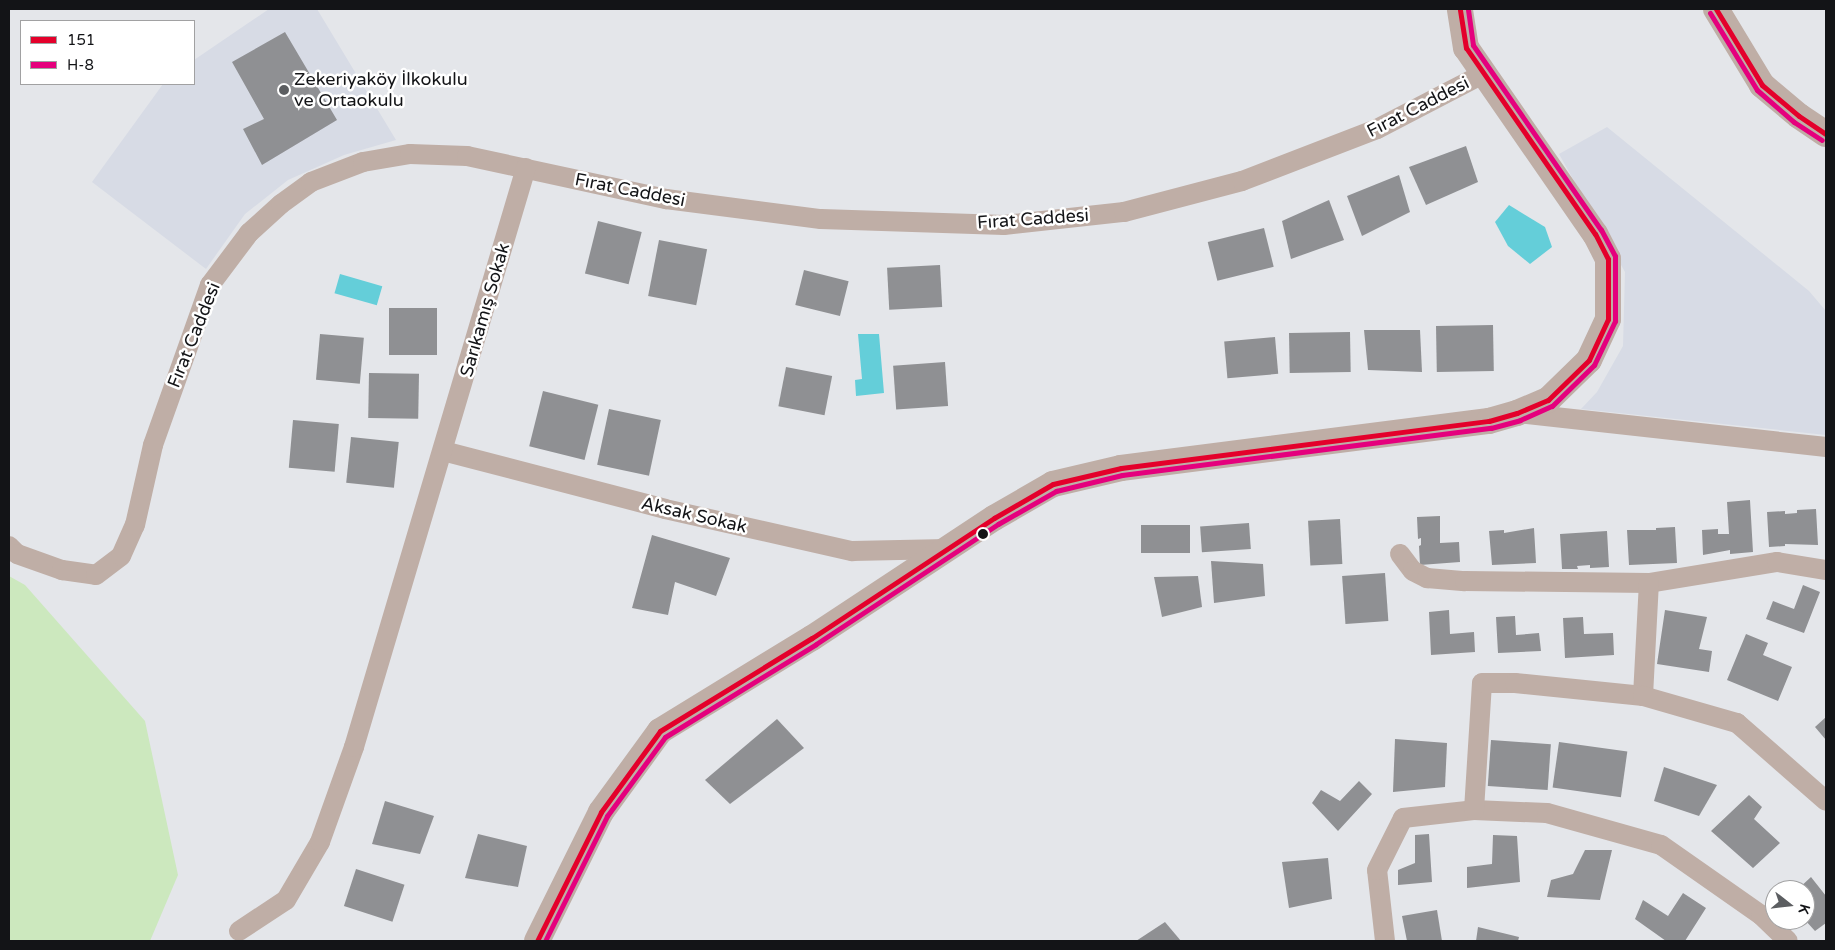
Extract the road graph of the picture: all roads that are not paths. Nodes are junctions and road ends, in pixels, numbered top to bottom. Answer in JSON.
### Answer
{"nodes":[{"id":1,"x":1460,"y":9,"type":"edge"},
{"id":2,"x":1716,"y":9,"type":"edge"},
{"id":3,"x":1484,"y":74,"type":"junction"},
{"id":4,"x":1826,"y":134,"type":"edge"},
{"id":5,"x":526,"y":168,"type":"junction"},
{"id":6,"x":1518,"y":413,"type":"junction"},
{"id":7,"x":1826,"y":447,"type":"edge"},
{"id":8,"x":443,"y":451,"type":"junction"},
{"id":9,"x":9,"y":546,"type":"edge"},
{"id":10,"x":949,"y":549,"type":"junction"},
{"id":11,"x":1400,"y":554,"type":"dead end"},
{"id":12,"x":1826,"y":570,"type":"edge"},
{"id":13,"x":1649,"y":583,"type":"junction"},
{"id":14,"x":1643,"y":696,"type":"junction"},
{"id":15,"x":1826,"y":801,"type":"edge"},
{"id":16,"x":1474,"y":810,"type":"junction"},
{"id":17,"x":238,"y":931,"type":"dead end"},
{"id":18,"x":537,"y":941,"type":"edge"},
{"id":19,"x":1385,"y":941,"type":"edge"},
{"id":20,"x":1788,"y":941,"type":"edge"}],
"edges":[{"from":1,"to":3,"type":"street"},
{"from":2,"to":4,"type":"street"},
{"from":3,"to":5,"type":"street","name":"Fırat Caddesi"},
{"from":3,"to":6,"type":"street"},
{"from":5,"to":8,"type":"street","name":"Sarıkamış Sokak"},
{"from":5,"to":9,"type":"street","name":"Fırat Caddesi"},
{"from":6,"to":7,"type":"street"},
{"from":6,"to":10,"type":"street"},
{"from":8,"to":10,"type":"street","name":"Aksak Sokak"},
{"from":8,"to":17,"type":"street","name":"Sarıkamış Sokak"},
{"from":10,"to":18,"type":"street"},
{"from":11,"to":13,"type":"street"},
{"from":12,"to":13,"type":"street"},
{"from":13,"to":14,"type":"street"},
{"from":14,"to":15,"type":"street"},
{"from":14,"to":16,"type":"street"},
{"from":16,"to":19,"type":"street"},
{"from":16,"to":20,"type":"street"}]}
